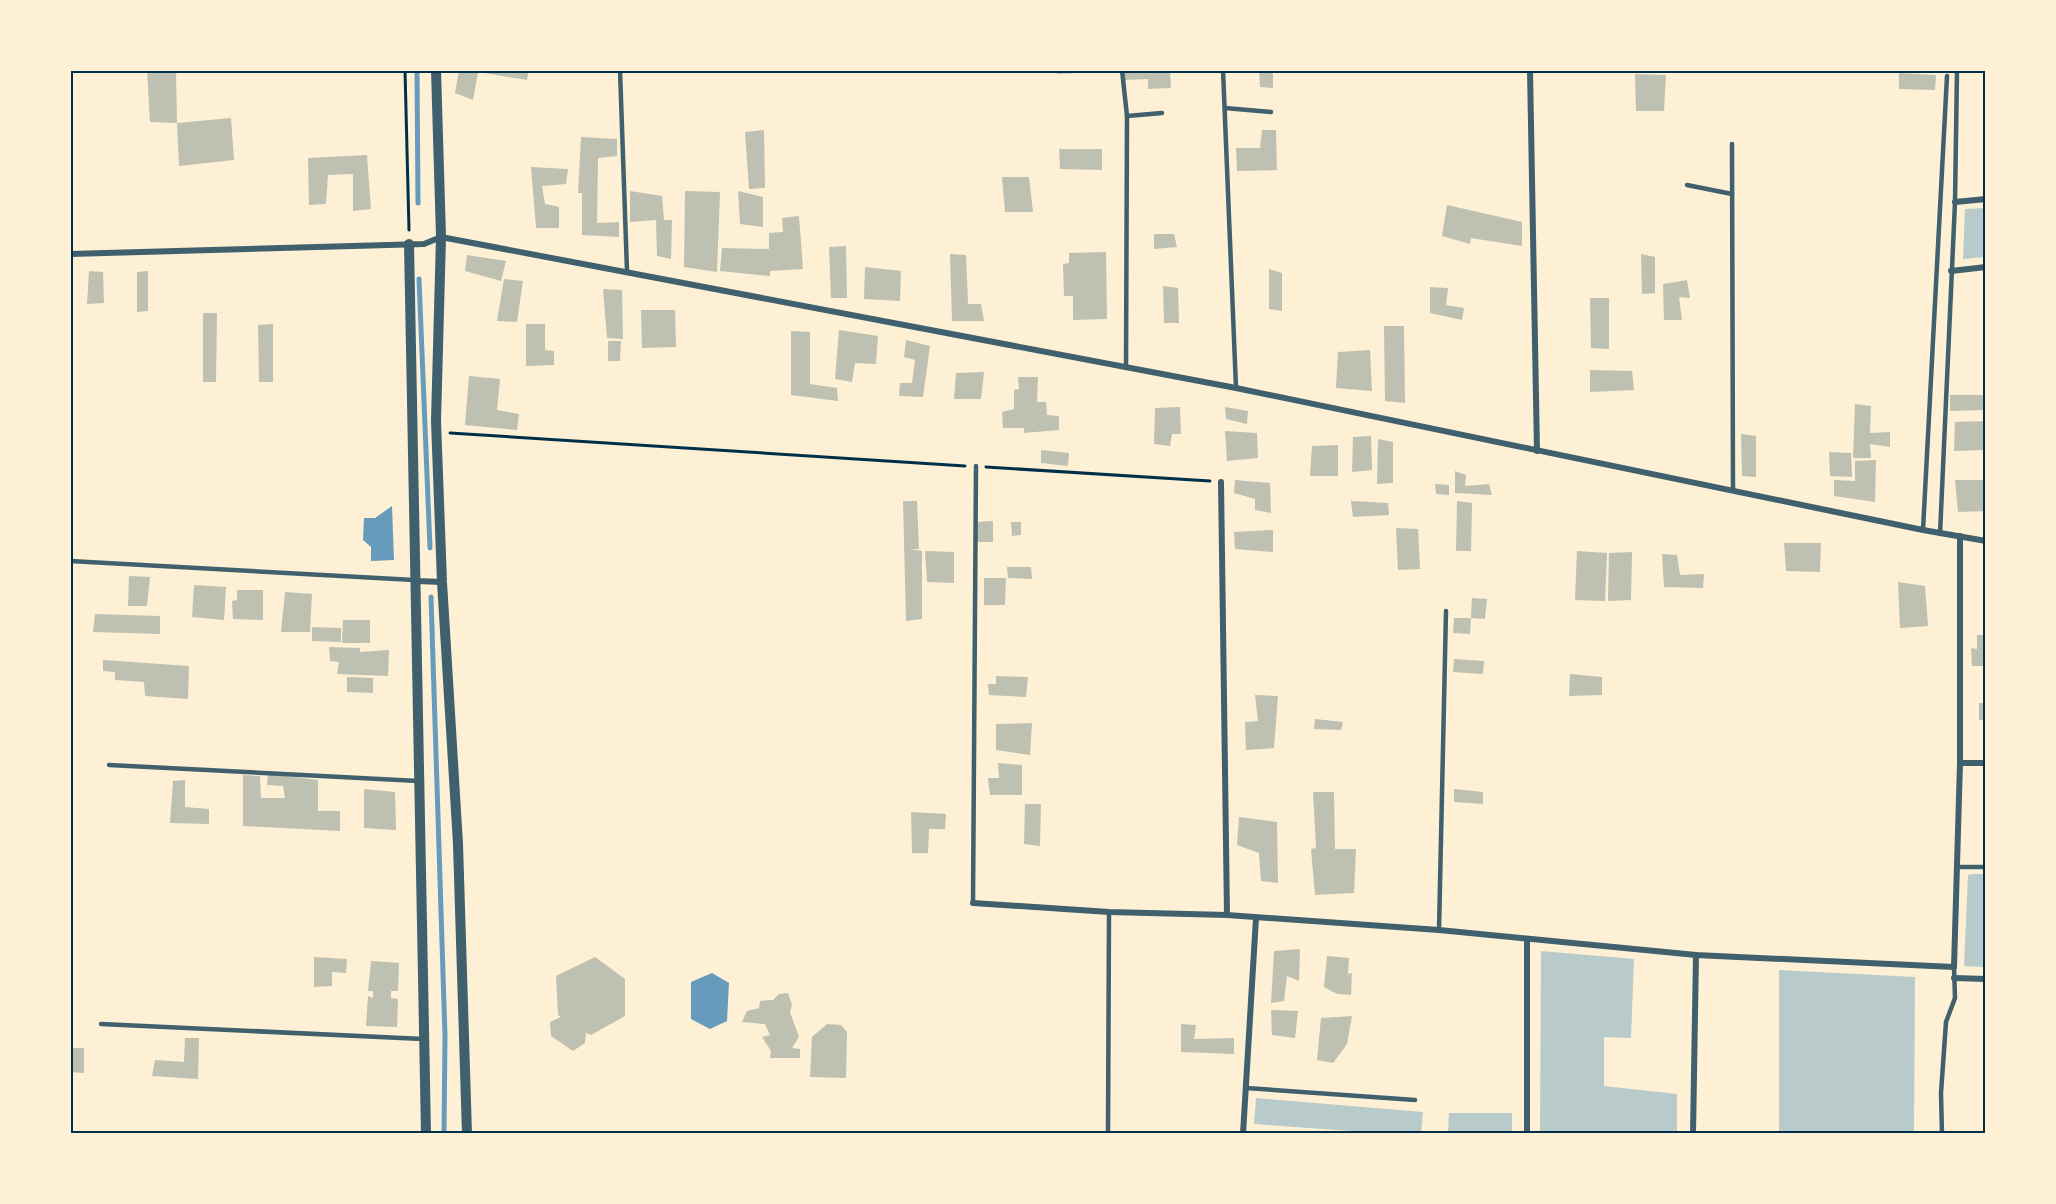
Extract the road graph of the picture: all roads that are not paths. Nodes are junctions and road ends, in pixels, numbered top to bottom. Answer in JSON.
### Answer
{"nodes":[{"id":1,"x":436,"y":70,"type":"edge"},
{"id":2,"x":621,"y":70,"type":"edge"},
{"id":3,"x":1122,"y":70,"type":"edge"},
{"id":4,"x":1223,"y":70,"type":"edge"},
{"id":5,"x":1530,"y":70,"type":"edge"},
{"id":6,"x":1957,"y":70,"type":"edge"},
{"id":7,"x":1947,"y":76,"type":"dead end"},
{"id":8,"x":1225,"y":108,"type":"junction"},
{"id":9,"x":1271,"y":112,"type":"dead end"},
{"id":10,"x":1162,"y":113,"type":"dead end"},
{"id":11,"x":1127,"y":116,"type":"junction"},
{"id":12,"x":1732,"y":144,"type":"dead end"},
{"id":13,"x":1687,"y":185,"type":"dead end"},
{"id":14,"x":1732,"y":194,"type":"junction"},
{"id":15,"x":1986,"y":200,"type":"edge"},
{"id":16,"x":1955,"y":202,"type":"junction"},
{"id":17,"x":441,"y":237,"type":"junction"},
{"id":18,"x":409,"y":244,"type":"junction"},
{"id":19,"x":70,"y":254,"type":"edge"},
{"id":20,"x":1986,"y":267,"type":"edge"},
{"id":21,"x":627,"y":271,"type":"junction"},
{"id":22,"x":1951,"y":271,"type":"junction"},
{"id":23,"x":1126,"y":368,"type":"junction"},
{"id":24,"x":1236,"y":388,"type":"junction"},
{"id":25,"x":1537,"y":451,"type":"junction"},
{"id":26,"x":976,"y":466,"type":"road end"},
{"id":27,"x":1221,"y":482,"type":"road end"},
{"id":28,"x":1733,"y":489,"type":"junction"},
{"id":29,"x":1923,"y":530,"type":"junction"},
{"id":30,"x":1940,"y":534,"type":"junction"},
{"id":31,"x":1960,"y":536,"type":"junction"},
{"id":32,"x":1986,"y":541,"type":"edge"},
{"id":33,"x":70,"y":561,"type":"edge"},
{"id":34,"x":417,"y":580,"type":"junction"},
{"id":35,"x":439,"y":582,"type":"junction"},
{"id":36,"x":1446,"y":611,"type":"dead end"},
{"id":37,"x":1960,"y":763,"type":"junction"},
{"id":38,"x":1986,"y":763,"type":"edge"},
{"id":39,"x":109,"y":765,"type":"dead end"},
{"id":40,"x":421,"y":781,"type":"junction"},
{"id":41,"x":1957,"y":867,"type":"junction"},
{"id":42,"x":1986,"y":867,"type":"edge"},
{"id":43,"x":973,"y":903,"type":"joint"},
{"id":44,"x":1109,"y":912,"type":"junction"},
{"id":45,"x":1227,"y":915,"type":"junction"},
{"id":46,"x":1256,"y":918,"type":"junction"},
{"id":47,"x":1438,"y":930,"type":"junction"},
{"id":48,"x":1527,"y":939,"type":"junction"},
{"id":49,"x":1696,"y":955,"type":"junction"},
{"id":50,"x":1954,"y":967,"type":"junction"},
{"id":51,"x":1954,"y":978,"type":"junction"},
{"id":52,"x":1986,"y":979,"type":"edge"},
{"id":53,"x":100,"y":1024,"type":"dead end"},
{"id":54,"x":426,"y":1040,"type":"junction"},
{"id":55,"x":1246,"y":1088,"type":"junction"},
{"id":56,"x":1415,"y":1100,"type":"dead end"},
{"id":57,"x":426,"y":1134,"type":"edge"},
{"id":58,"x":467,"y":1134,"type":"edge"},
{"id":59,"x":1108,"y":1134,"type":"edge"},
{"id":60,"x":1243,"y":1134,"type":"edge"},
{"id":61,"x":1527,"y":1134,"type":"edge"},
{"id":62,"x":1693,"y":1134,"type":"edge"},
{"id":63,"x":1942,"y":1134,"type":"edge"}],
"edges":[{"from":1,"to":17,"type":"street"},
{"from":2,"to":21,"type":"lane"},
{"from":3,"to":11,"type":"lane"},
{"from":4,"to":8,"type":"lane"},
{"from":5,"to":25,"type":"street"},
{"from":6,"to":16,"type":"lane"},
{"from":7,"to":29,"type":"lane"},
{"from":8,"to":9,"type":"lane"},
{"from":8,"to":24,"type":"lane"},
{"from":10,"to":11,"type":"lane"},
{"from":11,"to":23,"type":"lane"},
{"from":12,"to":14,"type":"lane"},
{"from":13,"to":14,"type":"lane"},
{"from":14,"to":28,"type":"lane"},
{"from":15,"to":16,"type":"street"},
{"from":16,"to":22,"type":"lane"},
{"from":17,"to":18,"type":"street"},
{"from":17,"to":21,"type":"street"},
{"from":17,"to":35,"type":"street"},
{"from":18,"to":19,"type":"street"},
{"from":18,"to":34,"type":"street"},
{"from":20,"to":22,"type":"street"},
{"from":21,"to":23,"type":"street"},
{"from":22,"to":30,"type":"lane"},
{"from":23,"to":24,"type":"street"},
{"from":24,"to":25,"type":"street"},
{"from":25,"to":28,"type":"street"},
{"from":26,"to":43,"type":"lane"},
{"from":27,"to":45,"type":"street"},
{"from":28,"to":29,"type":"street"},
{"from":29,"to":30,"type":"street"},
{"from":30,"to":31,"type":"street"},
{"from":31,"to":32,"type":"street"},
{"from":31,"to":37,"type":"street"},
{"from":33,"to":34,"type":"lane"},
{"from":34,"to":35,"type":"street"},
{"from":34,"to":40,"type":"street"},
{"from":35,"to":58,"type":"street"},
{"from":36,"to":47,"type":"lane"},
{"from":37,"to":38,"type":"street"},
{"from":37,"to":41,"type":"street"},
{"from":39,"to":40,"type":"lane"},
{"from":40,"to":54,"type":"street"},
{"from":41,"to":42,"type":"lane"},
{"from":41,"to":50,"type":"street"},
{"from":43,"to":44,"type":"street"},
{"from":44,"to":45,"type":"street"},
{"from":44,"to":59,"type":"lane"},
{"from":45,"to":46,"type":"street"},
{"from":46,"to":47,"type":"street"},
{"from":46,"to":55,"type":"street"},
{"from":47,"to":48,"type":"street"},
{"from":48,"to":49,"type":"street"},
{"from":48,"to":61,"type":"street"},
{"from":49,"to":50,"type":"street"},
{"from":49,"to":62,"type":"street"},
{"from":50,"to":51,"type":"lane"},
{"from":51,"to":52,"type":"street"},
{"from":51,"to":63,"type":"lane"},
{"from":53,"to":54,"type":"lane"},
{"from":54,"to":57,"type":"street"},
{"from":55,"to":56,"type":"lane"},
{"from":55,"to":60,"type":"street"}]}
